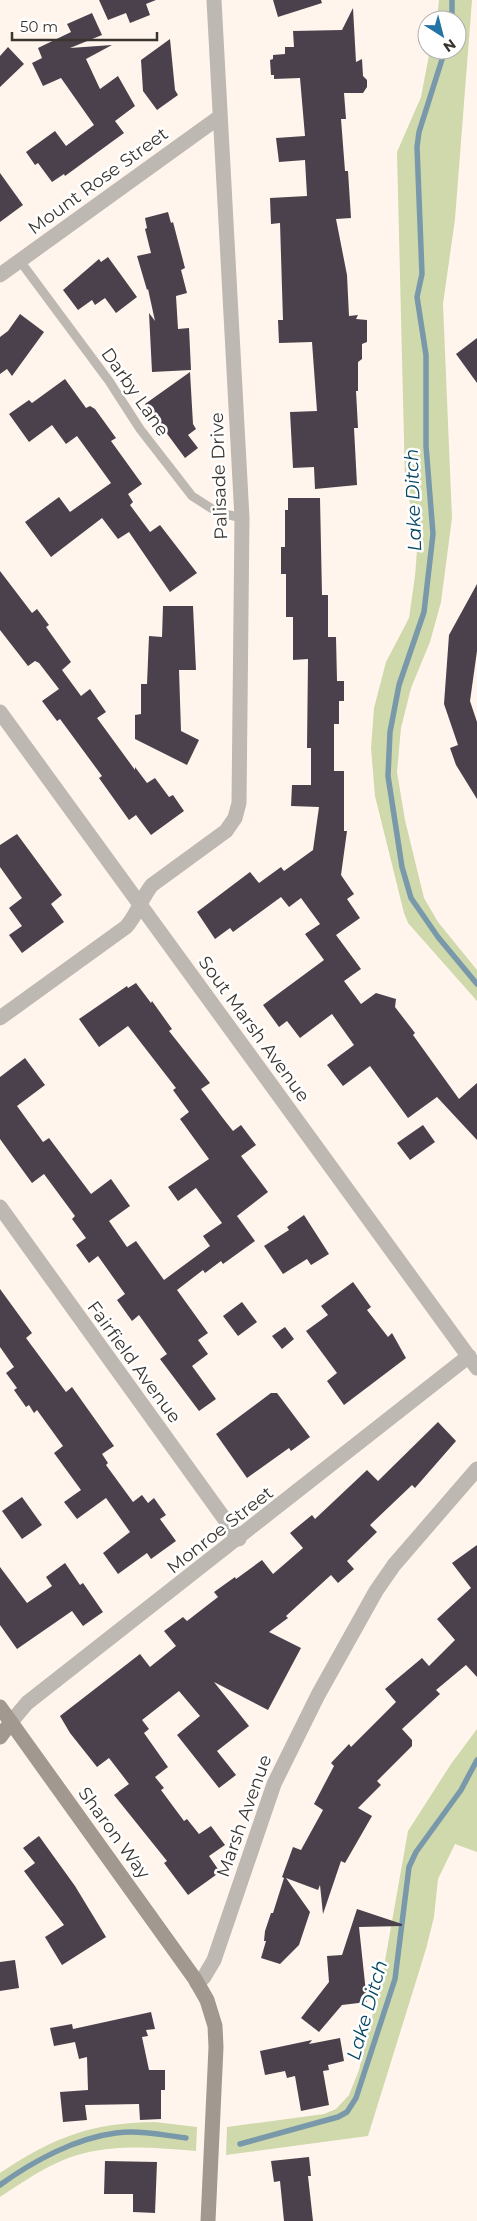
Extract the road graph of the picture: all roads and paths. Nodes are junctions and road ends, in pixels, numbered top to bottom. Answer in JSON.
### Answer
{"nodes":[{"id":1,"x":214,"y":0,"type":"edge"},
{"id":2,"x":218,"y":118,"type":"junction"},
{"id":3,"x":20,"y":261,"type":"junction"},
{"id":4,"x":0,"y":275,"type":"edge"},
{"id":5,"x":242,"y":518,"type":"junction"},
{"id":6,"x":0,"y":712,"type":"edge"},
{"id":7,"x":140,"y":906,"type":"junction"},
{"id":8,"x":0,"y":1018,"type":"edge"},
{"id":9,"x":0,"y":1208,"type":"edge"},
{"id":10,"x":473,"y":1362,"type":"edge"},
{"id":11,"x":477,"y":1469,"type":"edge"},
{"id":12,"x":239,"y":1539,"type":"junction"},
{"id":13,"x":0,"y":1707,"type":"edge"},
{"id":14,"x":11,"y":1722,"type":"junction"},
{"id":15,"x":0,"y":1737,"type":"edge"},
{"id":16,"x":197,"y":1983,"type":"junction"},
{"id":17,"x":208,"y":2221,"type":"edge"}],
"edges":[{"from":1,"to":2,"type":"street","name":"Palisade Drive"},
{"from":2,"to":3,"type":"street","name":"Mount Rose Street"},
{"from":2,"to":5,"type":"street","name":"Palisade Drive"},
{"from":3,"to":4,"type":"street","name":"Mount Rose Street"},
{"from":3,"to":5,"type":"lane","name":"Darby Lane"},
{"from":5,"to":7,"type":"street","name":"Palisade Drive"},
{"from":6,"to":7,"type":"street","name":"Sout Marsh Avenue"},
{"from":7,"to":8,"type":"street","name":"Palisade Drive"},
{"from":7,"to":10,"type":"street","name":"Sout Marsh Avenue"},
{"from":9,"to":12,"type":"street","name":"Fairfield Avenue"},
{"from":10,"to":12,"type":"street","name":"Monroe Street"},
{"from":11,"to":16,"type":"street","name":"Marsh Avenue"},
{"from":12,"to":14,"type":"street","name":"Monroe Street"},
{"from":13,"to":14,"type":"street","name":"Sharon Way"},
{"from":14,"to":15,"type":"street","name":"Monroe Street"},
{"from":14,"to":16,"type":"street","name":"Sharon Way"},
{"from":16,"to":17,"type":"street"}]}
